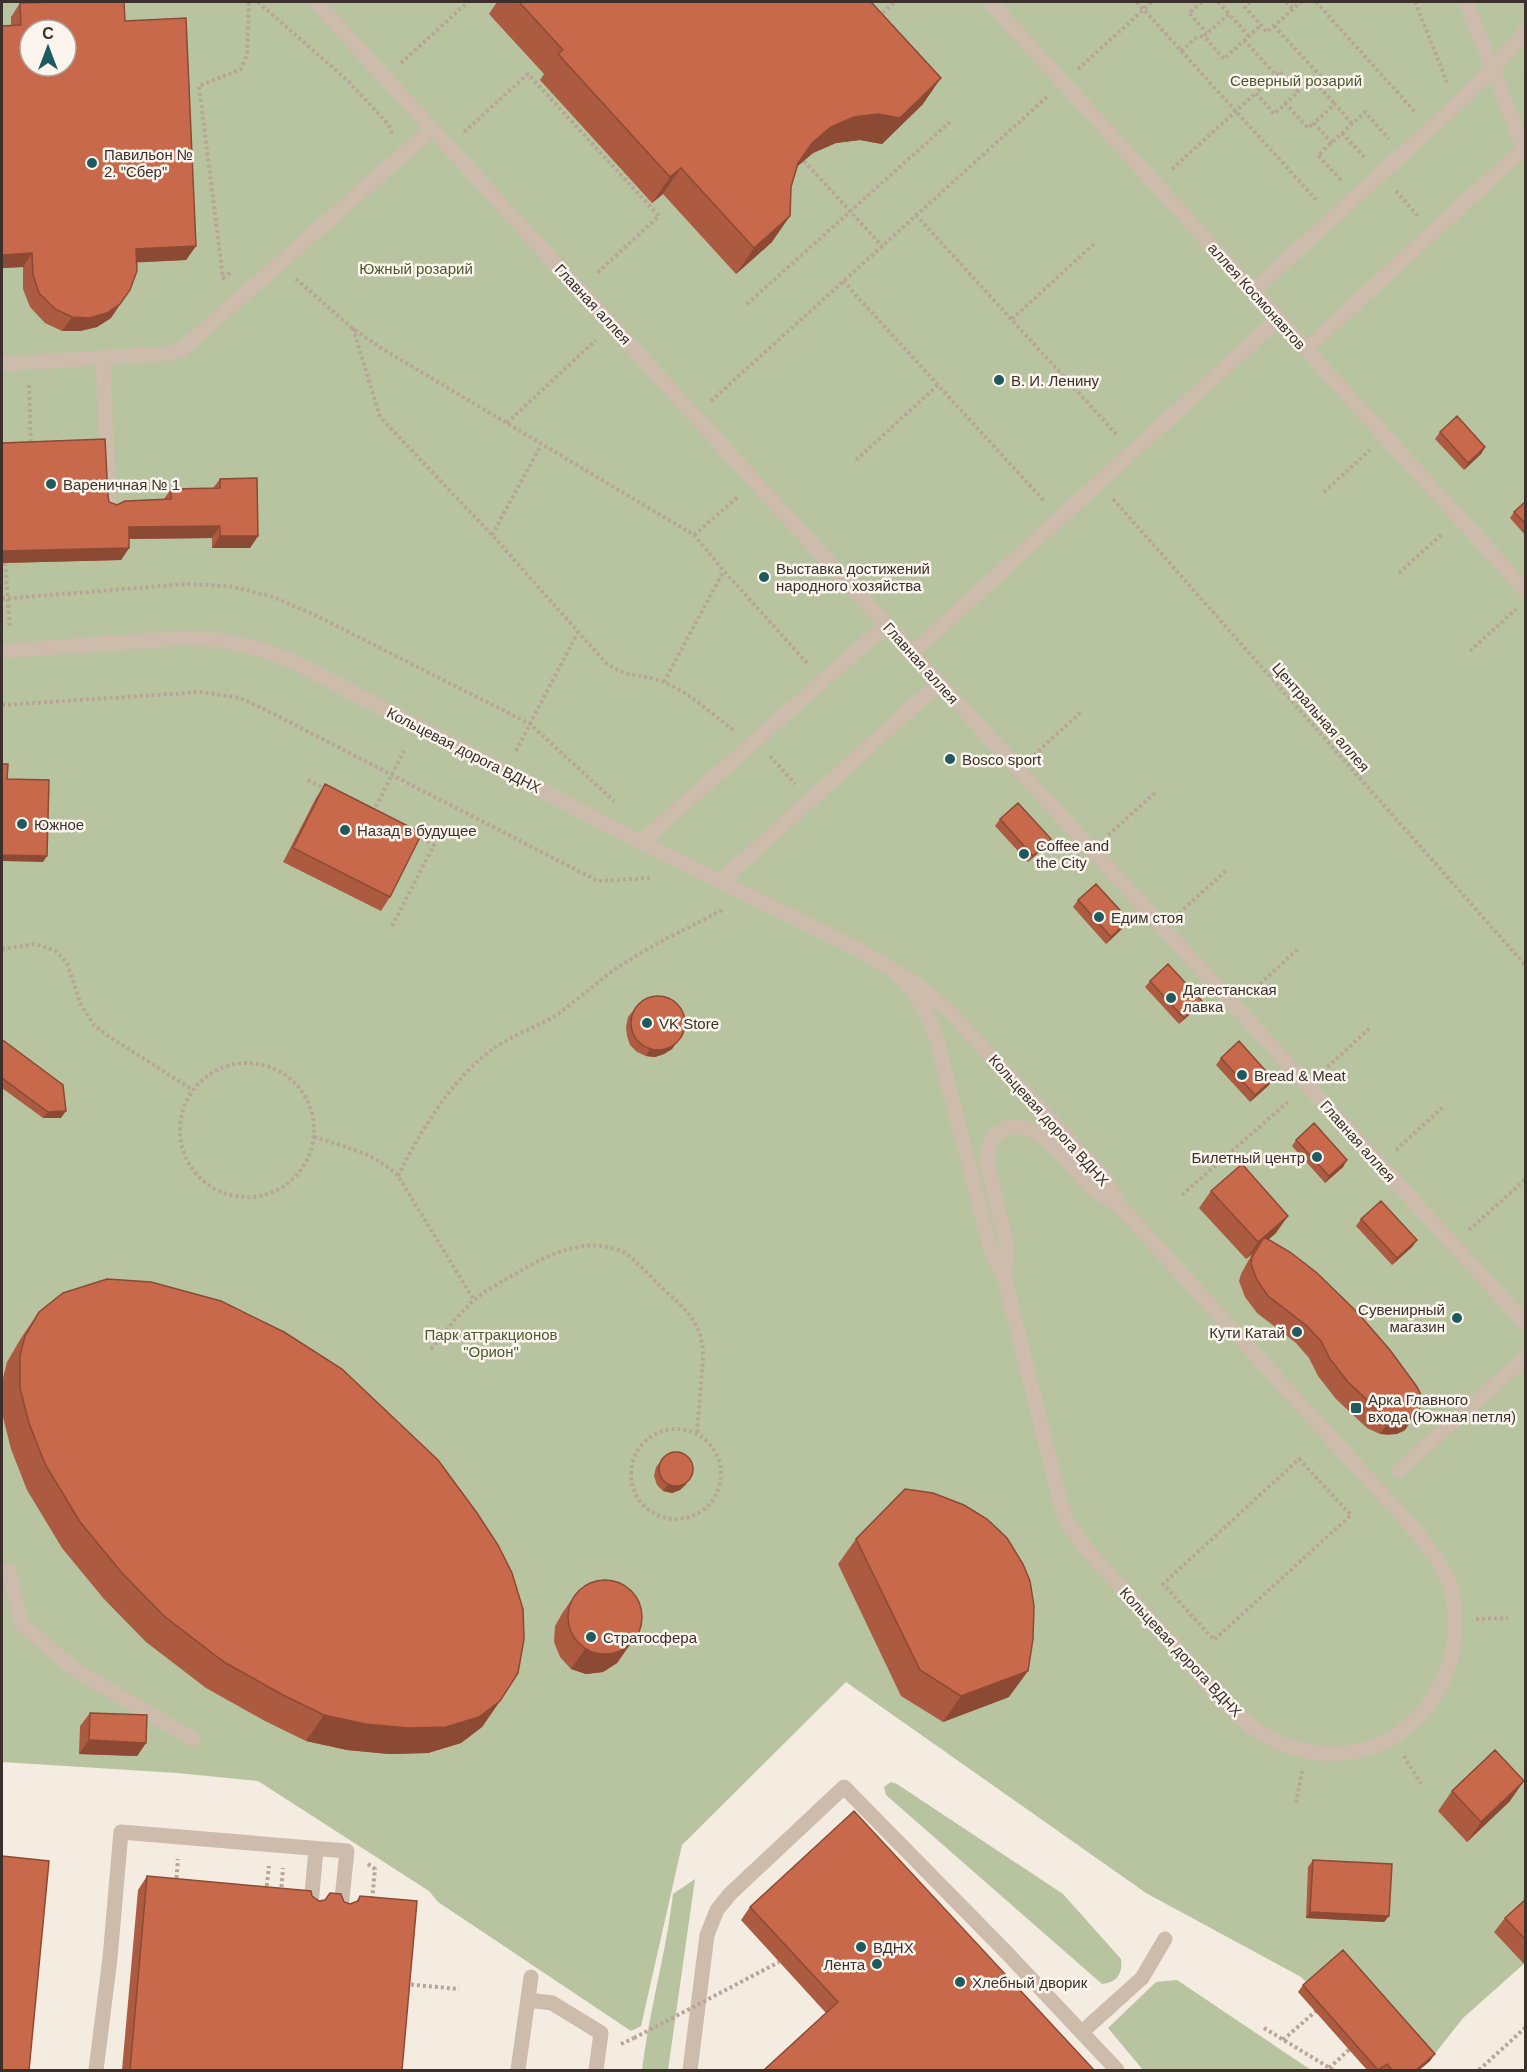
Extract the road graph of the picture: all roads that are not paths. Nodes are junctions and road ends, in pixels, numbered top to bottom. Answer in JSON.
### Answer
{"nodes":[{"id":1,"x":315,"y":2,"type":"edge"},
{"id":2,"x":990,"y":2,"type":"edge"},
{"id":3,"x":1466,"y":2,"type":"edge"},
{"id":4,"x":1526,"y":31,"type":"edge"},
{"id":5,"x":1492,"y":69,"type":"junction"},
{"id":6,"x":432,"y":129,"type":"junction"},
{"id":7,"x":1524,"y":152,"type":"edge"},
{"id":8,"x":1253,"y":291,"type":"junction"},
{"id":9,"x":1278,"y":319,"type":"junction"},
{"id":10,"x":1306,"y":349,"type":"junction"},
{"id":11,"x":103,"y":358,"type":"junction"},
{"id":12,"x":2,"y":364,"type":"edge"},
{"id":13,"x":109,"y":507,"type":"edge"},
{"id":14,"x":1526,"y":591,"type":"edge"},
{"id":15,"x":886,"y":625,"type":"junction"},
{"id":16,"x":7,"y":650,"type":"edge"},
{"id":17,"x":912,"y":653,"type":"junction"},
{"id":18,"x":939,"y":683,"type":"junction"},
{"id":19,"x":641,"y":842,"type":"junction"},
{"id":20,"x":721,"y":881,"type":"junction"},
{"id":21,"x":898,"y":973,"type":"junction"},
{"id":22,"x":1119,"y":1205,"type":"junction"},
{"id":23,"x":1005,"y":1279,"type":"junction"},
{"id":24,"x":1526,"y":1324,"type":"edge"},
{"id":25,"x":1526,"y":1357,"type":"edge"},
{"id":26,"x":1399,"y":1470,"type":"dead end"},
{"id":27,"x":9,"y":1571,"type":"dead end"},
{"id":28,"x":193,"y":1739,"type":"dead end"},
{"id":29,"x":316,"y":1849,"type":"junction"},
{"id":30,"x":311,"y":1905,"type":"edge"},
{"id":31,"x":341,"y":1908,"type":"edge"},
{"id":32,"x":1165,"y":1939,"type":"dead end"},
{"id":33,"x":531,"y":1977,"type":"dead end"},
{"id":34,"x":528,"y":2000,"type":"junction"},
{"id":35,"x":1082,"y":2032,"type":"junction"},
{"id":36,"x":96,"y":2070,"type":"edge"},
{"id":37,"x":518,"y":2070,"type":"edge"},
{"id":38,"x":596,"y":2070,"type":"edge"},
{"id":39,"x":690,"y":2070,"type":"edge"},
{"id":40,"x":1118,"y":2070,"type":"edge"}],
"edges":[{"from":1,"to":6,"type":"street","name":"Главная аллея"},
{"from":2,"to":8,"type":"street","name":"аллея Космонавтов"},
{"from":3,"to":5,"type":"street"},
{"from":4,"to":5,"type":"street"},
{"from":5,"to":7,"type":"street"},
{"from":5,"to":8,"type":"street"},
{"from":6,"to":11,"type":"street"},
{"from":6,"to":15,"type":"street","name":"Главная аллея"},
{"from":7,"to":10,"type":"street"},
{"from":8,"to":9,"type":"street","name":"аллея Космонавтов"},
{"from":9,"to":10,"type":"street","name":"аллея Космонавтов"},
{"from":9,"to":17,"type":"street"},
{"from":10,"to":14,"type":"street","name":"аллея Космонавтов"},
{"from":11,"to":12,"type":"street"},
{"from":11,"to":13,"type":"street"},
{"from":15,"to":17,"type":"street","name":"Главная аллея"},
{"from":15,"to":19,"type":"street"},
{"from":16,"to":19,"type":"street","name":"Кольцевая дорога ВДНХ"},
{"from":17,"to":18,"type":"street","name":"Главная аллея"},
{"from":18,"to":20,"type":"street"},
{"from":18,"to":24,"type":"street","name":"Главная аллея"},
{"from":19,"to":20,"type":"street","name":"Кольцевая дорога ВДНХ"},
{"from":20,"to":21,"type":"street","name":"Кольцевая дорога ВДНХ"},
{"from":21,"to":22,"type":"street","name":"Кольцевая дорога ВДНХ"},
{"from":21,"to":23,"type":"street","name":"Кольцевая дорога ВДНХ"},
{"from":22,"to":23,"type":"street"},
{"from":22,"to":23,"type":"street","name":"Кольцевая дорога ВДНХ"},
{"from":25,"to":26,"type":"street"},
{"from":27,"to":28,"type":"street"},
{"from":29,"to":30,"type":"street"},
{"from":29,"to":31,"type":"street"},
{"from":29,"to":36,"type":"street"},
{"from":32,"to":35,"type":"street"},
{"from":33,"to":34,"type":"street"},
{"from":34,"to":37,"type":"street"},
{"from":34,"to":38,"type":"street"},
{"from":35,"to":39,"type":"street"},
{"from":35,"to":40,"type":"street"}]}
